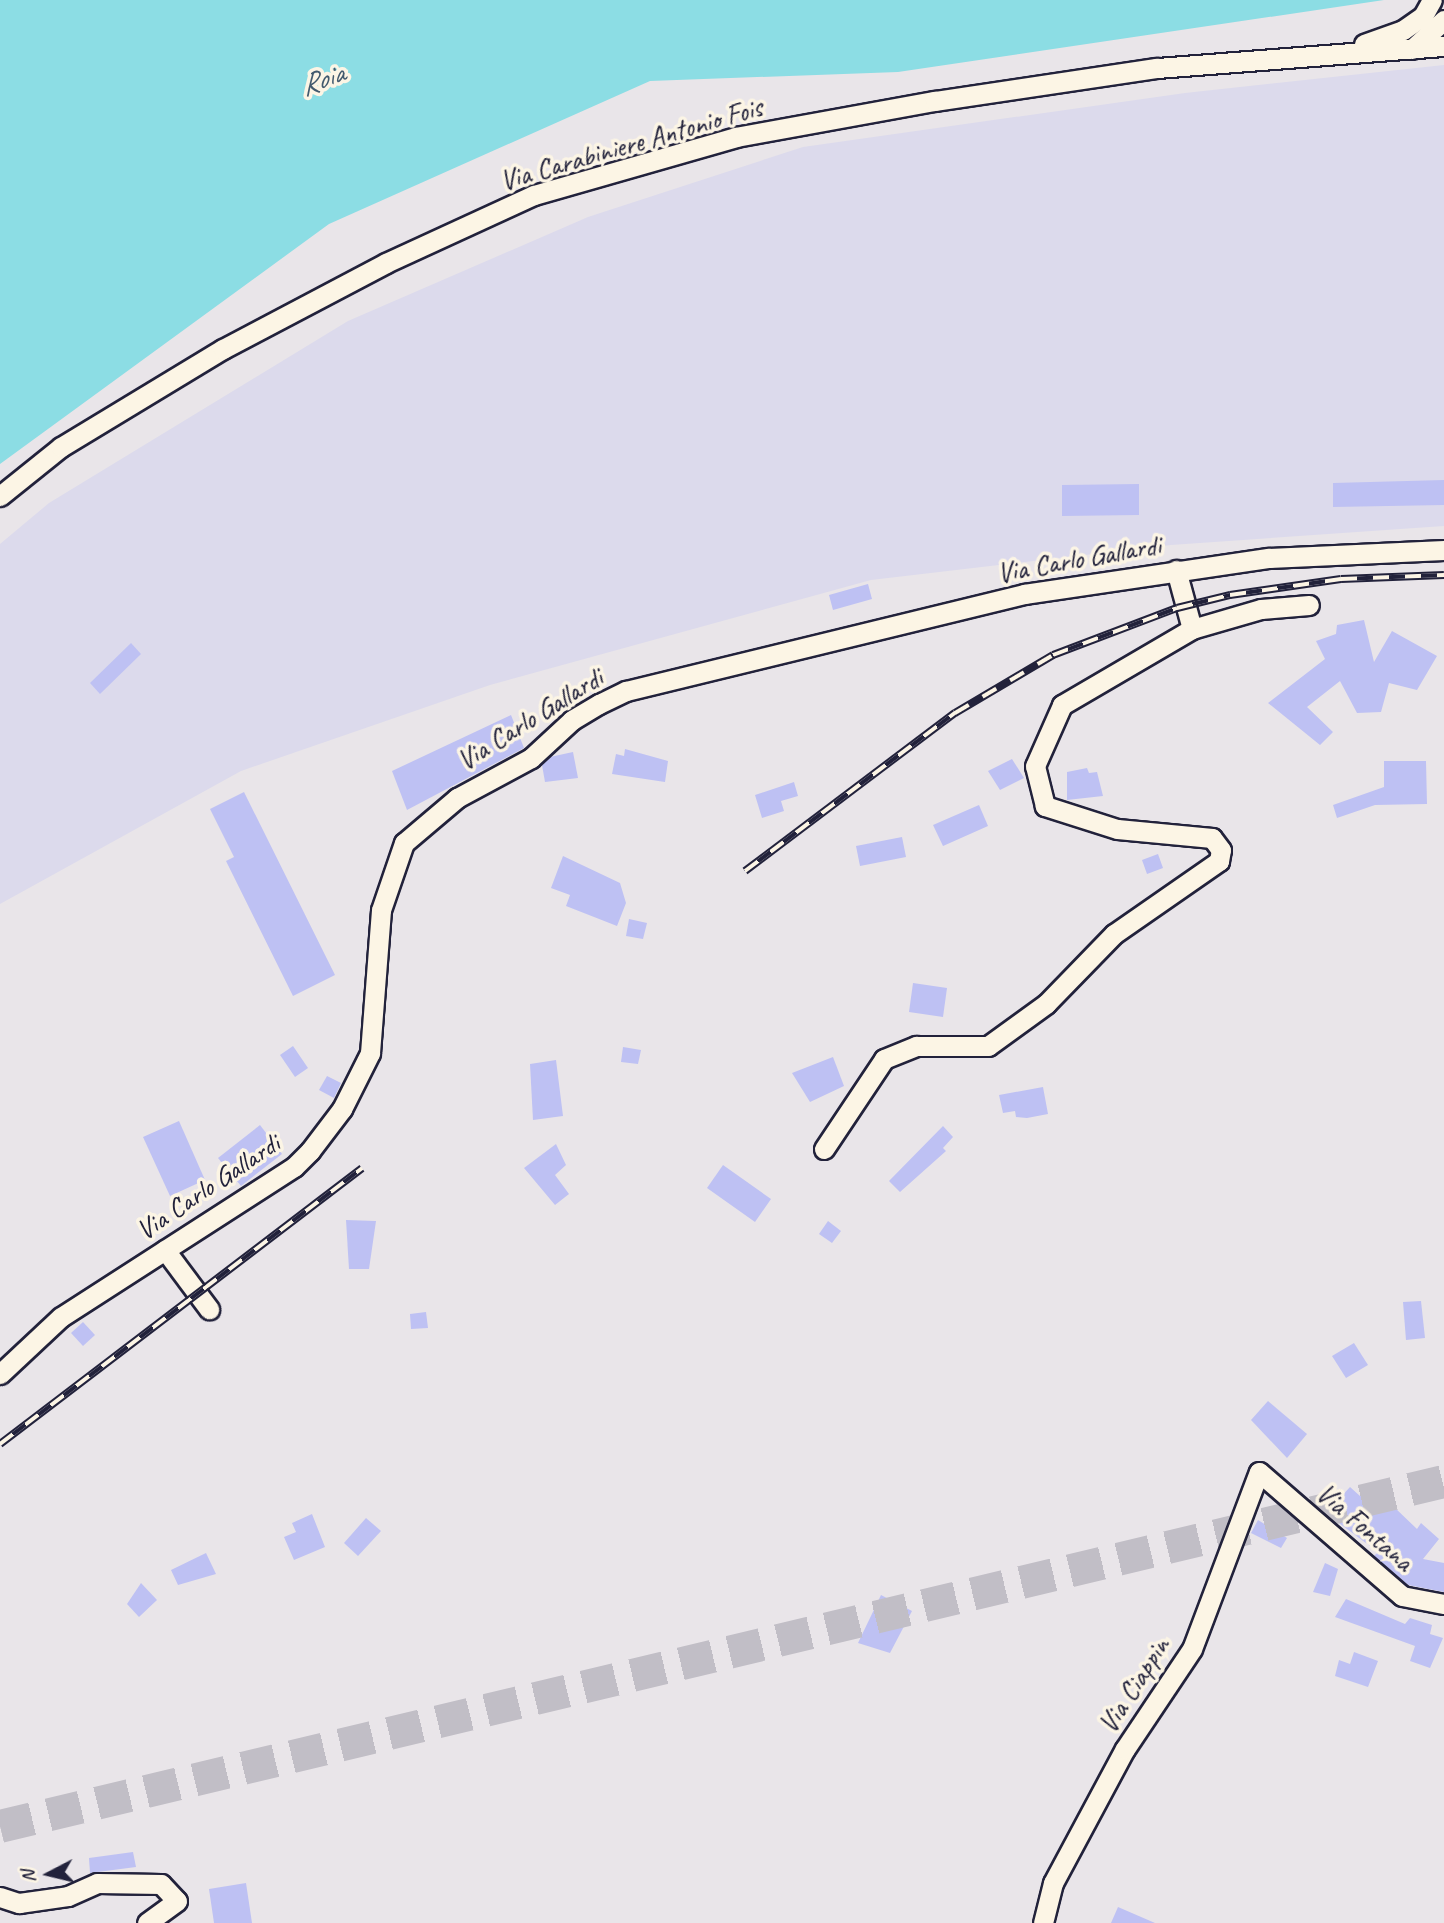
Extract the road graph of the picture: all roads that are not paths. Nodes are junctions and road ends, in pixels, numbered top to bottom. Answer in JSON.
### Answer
{"nodes":[{"id":1,"x":1428,"y":8,"type":"edge"},
{"id":2,"x":1444,"y":20,"type":"edge"},
{"id":3,"x":1444,"y":46,"type":"edge"},
{"id":4,"x":1350,"y":49,"type":"junction"},
{"id":5,"x":1412,"y":49,"type":"junction"},
{"id":6,"x":0,"y":496,"type":"edge"},
{"id":7,"x":1444,"y":550,"type":"edge"},
{"id":8,"x":1177,"y":570,"type":"junction"},
{"id":9,"x":1309,"y":605,"type":"dead end"},
{"id":10,"x":1192,"y":629,"type":"junction"},
{"id":11,"x":824,"y":1149,"type":"dead end"},
{"id":12,"x":166,"y":1250,"type":"junction"},
{"id":13,"x":209,"y":1309,"type":"dead end"},
{"id":14,"x":0,"y":1374,"type":"edge"},
{"id":15,"x":1259,"y":1472,"type":"joint"},
{"id":16,"x":1444,"y":1604,"type":"edge"},
{"id":17,"x":0,"y":1897,"type":"edge"},
{"id":18,"x":147,"y":1923,"type":"edge"},
{"id":19,"x":1043,"y":1923,"type":"edge"}],
"edges":[{"from":1,"to":4,"type":"street"},
{"from":2,"to":5,"type":"street"},
{"from":3,"to":5,"type":"street"},
{"from":4,"to":5,"type":"street"},
{"from":4,"to":6,"type":"street","name":"Via Carabiniere Antonio Fois"},
{"from":7,"to":8,"type":"street","name":"Via Carlo Gallardi"},
{"from":8,"to":10,"type":"street"},
{"from":8,"to":12,"type":"street","name":"Via Carlo Gallardi"},
{"from":9,"to":10,"type":"street"},
{"from":10,"to":11,"type":"street"},
{"from":12,"to":13,"type":"street"},
{"from":12,"to":14,"type":"street","name":"Via Carlo Gallardi"},
{"from":15,"to":16,"type":"street","name":"Via Fontana"},
{"from":15,"to":19,"type":"street","name":"Via Ciappin"},
{"from":17,"to":18,"type":"street"}]}
